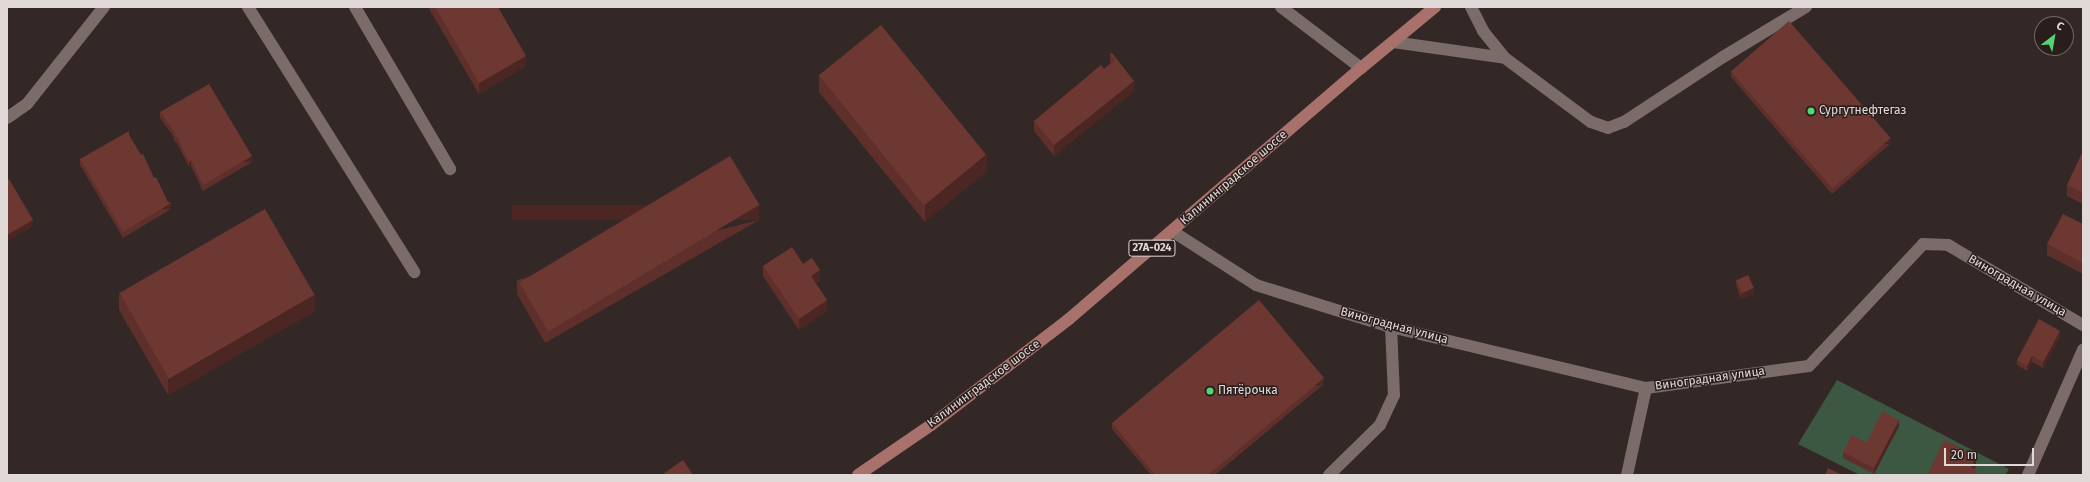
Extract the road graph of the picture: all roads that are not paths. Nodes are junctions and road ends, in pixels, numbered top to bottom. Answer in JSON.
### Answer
{"nodes":[{"id":1,"x":104,"y":7,"type":"edge"},
{"id":2,"x":248,"y":7,"type":"edge"},
{"id":3,"x":355,"y":7,"type":"edge"},
{"id":4,"x":1281,"y":7,"type":"edge"},
{"id":5,"x":1435,"y":7,"type":"edge"},
{"id":6,"x":1471,"y":7,"type":"edge"},
{"id":7,"x":1806,"y":7,"type":"edge"},
{"id":8,"x":1393,"y":42,"type":"junction"},
{"id":9,"x":1505,"y":58,"type":"junction"},
{"id":10,"x":1361,"y":68,"type":"junction"},
{"id":11,"x":7,"y":118,"type":"edge"},
{"id":12,"x":450,"y":169,"type":"dead end"},
{"id":13,"x":1172,"y":231,"type":"junction"},
{"id":14,"x":414,"y":272,"type":"dead end"},
{"id":15,"x":2083,"y":324,"type":"edge"},
{"id":16,"x":1391,"y":327,"type":"junction"},
{"id":17,"x":2083,"y":350,"type":"edge"},
{"id":18,"x":1646,"y":388,"type":"junction"},
{"id":19,"x":858,"y":475,"type":"edge"},
{"id":20,"x":1329,"y":475,"type":"edge"},
{"id":21,"x":1627,"y":475,"type":"edge"},
{"id":22,"x":2028,"y":475,"type":"edge"}],
"edges":[{"from":1,"to":11,"type":"street"},
{"from":2,"to":14,"type":"street"},
{"from":3,"to":12,"type":"street"},
{"from":4,"to":10,"type":"street"},
{"from":5,"to":8,"type":"main road","name":"Калининградское шоссе","number":"27А-024"},
{"from":6,"to":9,"type":"street"},
{"from":7,"to":9,"type":"street"},
{"from":8,"to":9,"type":"street"},
{"from":8,"to":10,"type":"main road","name":"Калининградское шоссе","number":"27А-024"},
{"from":10,"to":13,"type":"main road","name":"Калининградское шоссе","number":"27А-024"},
{"from":13,"to":16,"type":"street","name":"Виноградная улица"},
{"from":13,"to":19,"type":"main road","name":"Калининградское шоссе","number":"27А-024"},
{"from":15,"to":18,"type":"street","name":"Виноградная улица"},
{"from":16,"to":18,"type":"street","name":"Виноградная улица"},
{"from":16,"to":20,"type":"street"},
{"from":17,"to":22,"type":"street"},
{"from":18,"to":21,"type":"street"}]}
